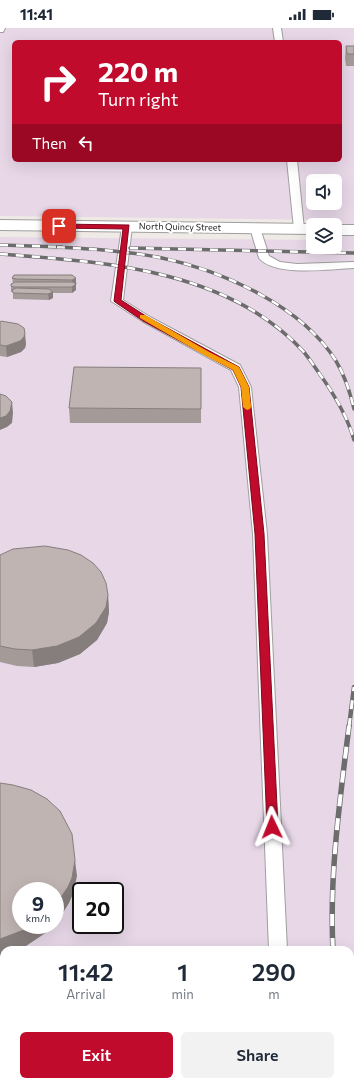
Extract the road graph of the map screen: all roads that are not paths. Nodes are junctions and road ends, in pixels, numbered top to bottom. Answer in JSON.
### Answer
{"nodes":[{"id":1,"x":277,"y":28,"type":"edge"},
{"id":2,"x":279,"y":40,"type":"edge"},
{"id":3,"x":292,"y":162,"type":"edge"},
{"id":4,"x":0,"y":225,"type":"edge"},
{"id":5,"x":127,"y":227,"type":"junction"},
{"id":6,"x":255,"y":228,"type":"junction"},
{"id":7,"x":306,"y":229,"type":"edge"},
{"id":8,"x":342,"y":230,"type":"edge"},
{"id":9,"x":354,"y":230,"type":"edge"},
{"id":10,"x":354,"y":265,"type":"edge"},
{"id":11,"x":278,"y":946,"type":"edge"}],
"edges":[{"from":1,"to":2,"type":"lane"},
{"from":3,"to":7,"type":"lane"},
{"from":4,"to":5,"type":"street","name":"North Quincy Street"},
{"from":5,"to":6,"type":"street","name":"North Quincy Street"},
{"from":5,"to":11,"type":"lane"},
{"from":6,"to":7,"type":"street","name":"North Quincy Street"},
{"from":6,"to":10,"type":"lane"},
{"from":8,"to":9,"type":"street"}]}
